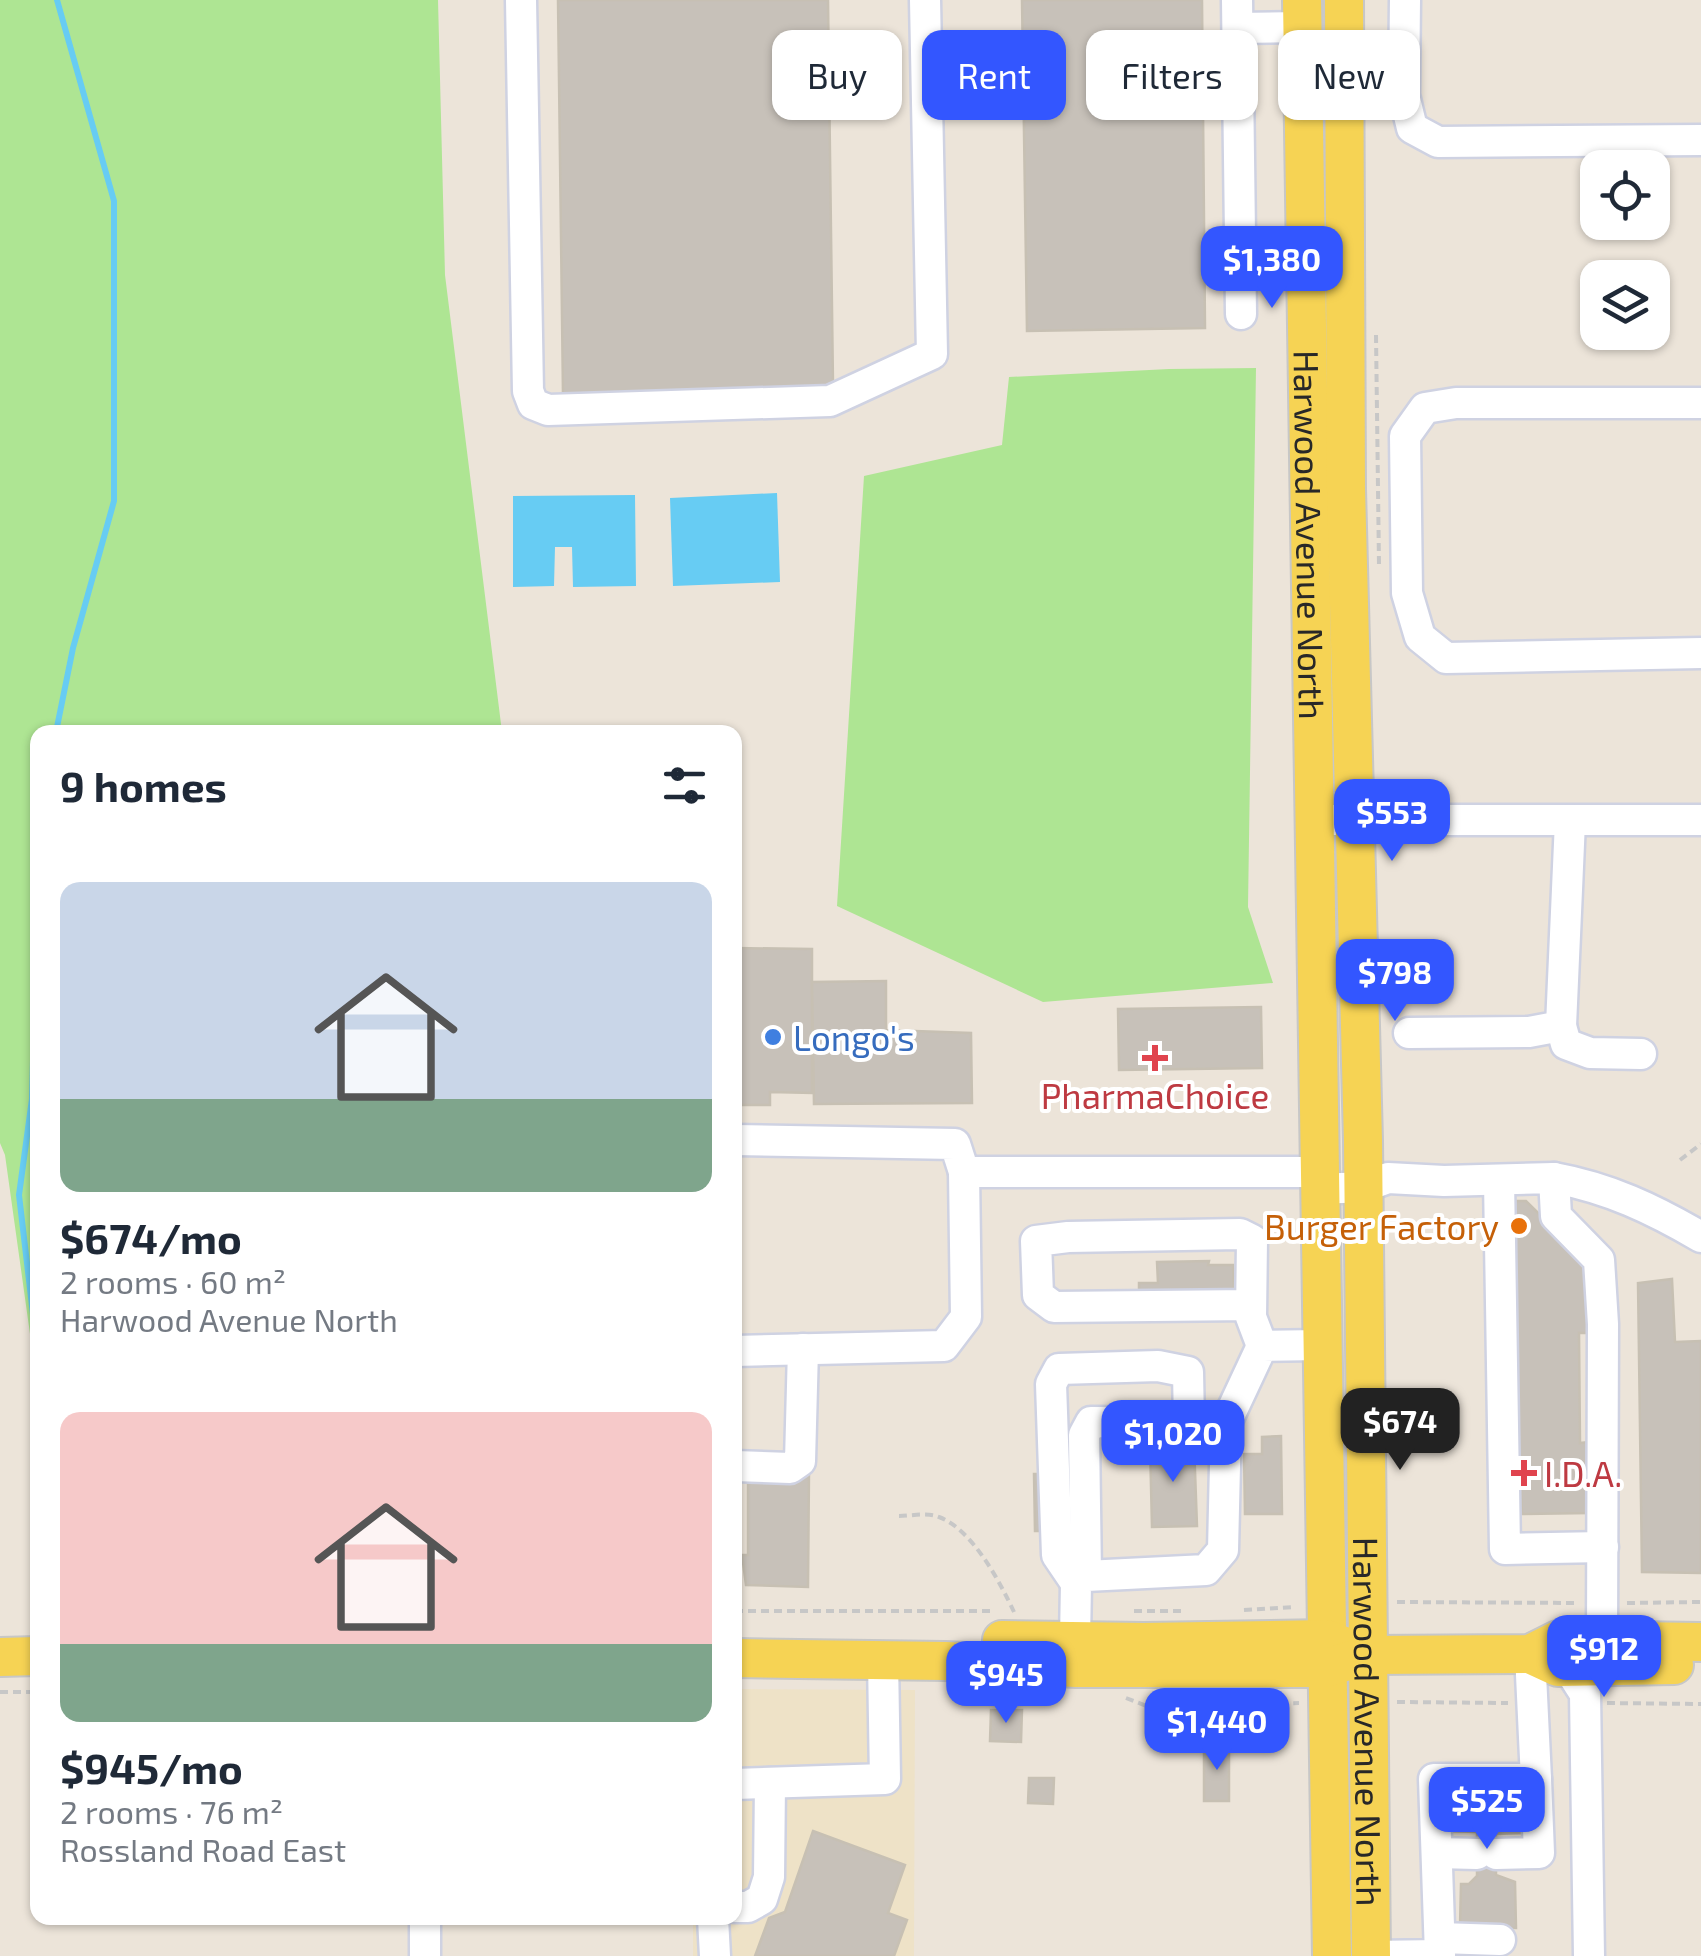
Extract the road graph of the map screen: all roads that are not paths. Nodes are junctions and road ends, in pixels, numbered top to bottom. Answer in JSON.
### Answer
{"nodes":[{"id":1,"x":521,"y":0,"type":"edge"},
{"id":2,"x":925,"y":0,"type":"edge"},
{"id":3,"x":1344,"y":0,"type":"edge"},
{"id":4,"x":1405,"y":0,"type":"edge"},
{"id":5,"x":1237,"y":14,"type":"edge"},
{"id":6,"x":1302,"y":14,"type":"edge"},
{"id":7,"x":1701,"y":140,"type":"edge"},
{"id":8,"x":1241,"y":314,"type":"dead end"},
{"id":9,"x":1701,"y":403,"type":"edge"},
{"id":10,"x":1701,"y":653,"type":"edge"},
{"id":11,"x":1313,"y":820,"type":"junction"},
{"id":12,"x":1357,"y":820,"type":"junction"},
{"id":13,"x":1701,"y":820,"type":"edge"},
{"id":14,"x":1570,"y":822,"type":"junction"},
{"id":15,"x":1561,"y":1026,"type":"junction"},
{"id":16,"x":1410,"y":1033,"type":"dead end"},
{"id":17,"x":1641,"y":1054,"type":"dead end"},
{"id":18,"x":742,"y":1140,"type":"edge"},
{"id":19,"x":964,"y":1172,"type":"junction"},
{"id":20,"x":1554,"y":1178,"type":"junction"},
{"id":21,"x":1499,"y":1180,"type":"junction"},
{"id":22,"x":1320,"y":1181,"type":"junction"},
{"id":23,"x":1376,"y":1183,"type":"junction"},
{"id":24,"x":1701,"y":1237,"type":"edge"},
{"id":25,"x":1251,"y":1305,"type":"junction"},
{"id":26,"x":1321,"y":1345,"type":"junction"},
{"id":27,"x":1262,"y":1346,"type":"junction"},
{"id":28,"x":803,"y":1348,"type":"junction"},
{"id":29,"x":742,"y":1351,"type":"edge"},
{"id":30,"x":1188,"y":1423,"type":"junction"},
{"id":31,"x":1226,"y":1423,"type":"junction"},
{"id":32,"x":742,"y":1466,"type":"edge"},
{"id":33,"x":1603,"y":1546,"type":"junction"},
{"id":34,"x":1081,"y":1580,"type":"junction"},
{"id":35,"x":742,"y":1637,"type":"edge"},
{"id":36,"x":1075,"y":1640,"type":"junction"},
{"id":37,"x":1701,"y":1642,"type":"edge"},
{"id":38,"x":1326,"y":1654,"type":"junction"},
{"id":39,"x":1530,"y":1654,"type":"junction"},
{"id":40,"x":1593,"y":1654,"type":"junction"},
{"id":41,"x":1367,"y":1655,"type":"junction"},
{"id":42,"x":30,"y":1656,"type":"edge"},
{"id":43,"x":0,"y":1657,"type":"edge"},
{"id":44,"x":742,"y":1658,"type":"edge"},
{"id":45,"x":883,"y":1660,"type":"junction"},
{"id":46,"x":1701,"y":1664,"type":"edge"},
{"id":47,"x":770,"y":1783,"type":"junction"},
{"id":48,"x":1521,"y":1783,"type":"junction"},
{"id":49,"x":742,"y":1784,"type":"edge"},
{"id":50,"x":1482,"y":1848,"type":"junction"},
{"id":51,"x":742,"y":1907,"type":"edge"},
{"id":52,"x":425,"y":1925,"type":"edge"},
{"id":53,"x":714,"y":1925,"type":"edge"},
{"id":54,"x":1440,"y":1938,"type":"junction"},
{"id":55,"x":1500,"y":1940,"type":"dead end"},
{"id":56,"x":426,"y":1956,"type":"edge"},
{"id":57,"x":715,"y":1956,"type":"edge"},
{"id":58,"x":1332,"y":1956,"type":"edge"},
{"id":59,"x":1371,"y":1956,"type":"edge"},
{"id":60,"x":1589,"y":1956,"type":"edge"}],
"edges":[{"from":1,"to":2,"type":"street"},
{"from":3,"to":12,"type":"main road","name":"Harwood Avenue North"},
{"from":4,"to":7,"type":"street"},
{"from":5,"to":6,"type":"street"},
{"from":5,"to":8,"type":"street"},
{"from":6,"to":11,"type":"main road","name":"Harwood Avenue North"},
{"from":9,"to":10,"type":"street"},
{"from":11,"to":12,"type":"street"},
{"from":11,"to":22,"type":"main road","name":"Harwood Avenue North"},
{"from":12,"to":14,"type":"street"},
{"from":12,"to":23,"type":"main road","name":"Harwood Avenue North"},
{"from":13,"to":14,"type":"street"},
{"from":14,"to":15,"type":"street"},
{"from":15,"to":16,"type":"street"},
{"from":15,"to":17,"type":"street"},
{"from":18,"to":19,"type":"street"},
{"from":19,"to":22,"type":"street"},
{"from":19,"to":28,"type":"street"},
{"from":20,"to":21,"type":"street"},
{"from":20,"to":24,"type":"street"},
{"from":20,"to":33,"type":"street"},
{"from":21,"to":23,"type":"street"},
{"from":21,"to":33,"type":"street"},
{"from":22,"to":23,"type":"street"},
{"from":22,"to":26,"type":"main road","name":"Harwood Avenue North"},
{"from":23,"to":41,"type":"main road","name":"Harwood Avenue North"},
{"from":25,"to":25,"type":"street"},
{"from":25,"to":27,"type":"street"},
{"from":26,"to":27,"type":"street"},
{"from":26,"to":38,"type":"main road","name":"Harwood Avenue North"},
{"from":27,"to":31,"type":"street"},
{"from":28,"to":29,"type":"street"},
{"from":28,"to":32,"type":"street"},
{"from":30,"to":31,"type":"street"},
{"from":30,"to":34,"type":"street"},
{"from":30,"to":34,"type":"street"},
{"from":31,"to":34,"type":"street"},
{"from":33,"to":40,"type":"street"},
{"from":34,"to":36,"type":"street"},
{"from":35,"to":36,"type":"main road"},
{"from":36,"to":38,"type":"main road"},
{"from":37,"to":40,"type":"main road"},
{"from":38,"to":41,"type":"main road"},
{"from":38,"to":45,"type":"main road"},
{"from":38,"to":58,"type":"main road","name":"Harwood Avenue North"},
{"from":39,"to":40,"type":"main road"},
{"from":39,"to":41,"type":"main road"},
{"from":39,"to":48,"type":"street"},
{"from":40,"to":46,"type":"main road"},
{"from":40,"to":60,"type":"street"},
{"from":41,"to":59,"type":"main road","name":"Harwood Avenue North"},
{"from":42,"to":43,"type":"main road"},
{"from":44,"to":45,"type":"main road"},
{"from":45,"to":47,"type":"street"},
{"from":47,"to":49,"type":"street"},
{"from":47,"to":51,"type":"street"},
{"from":48,"to":50,"type":"street"},
{"from":48,"to":50,"type":"street"},
{"from":50,"to":54,"type":"street"},
{"from":52,"to":56,"type":"street"},
{"from":53,"to":57,"type":"street"},
{"from":54,"to":55,"type":"street"},
{"from":54,"to":59,"type":"street"}]}
